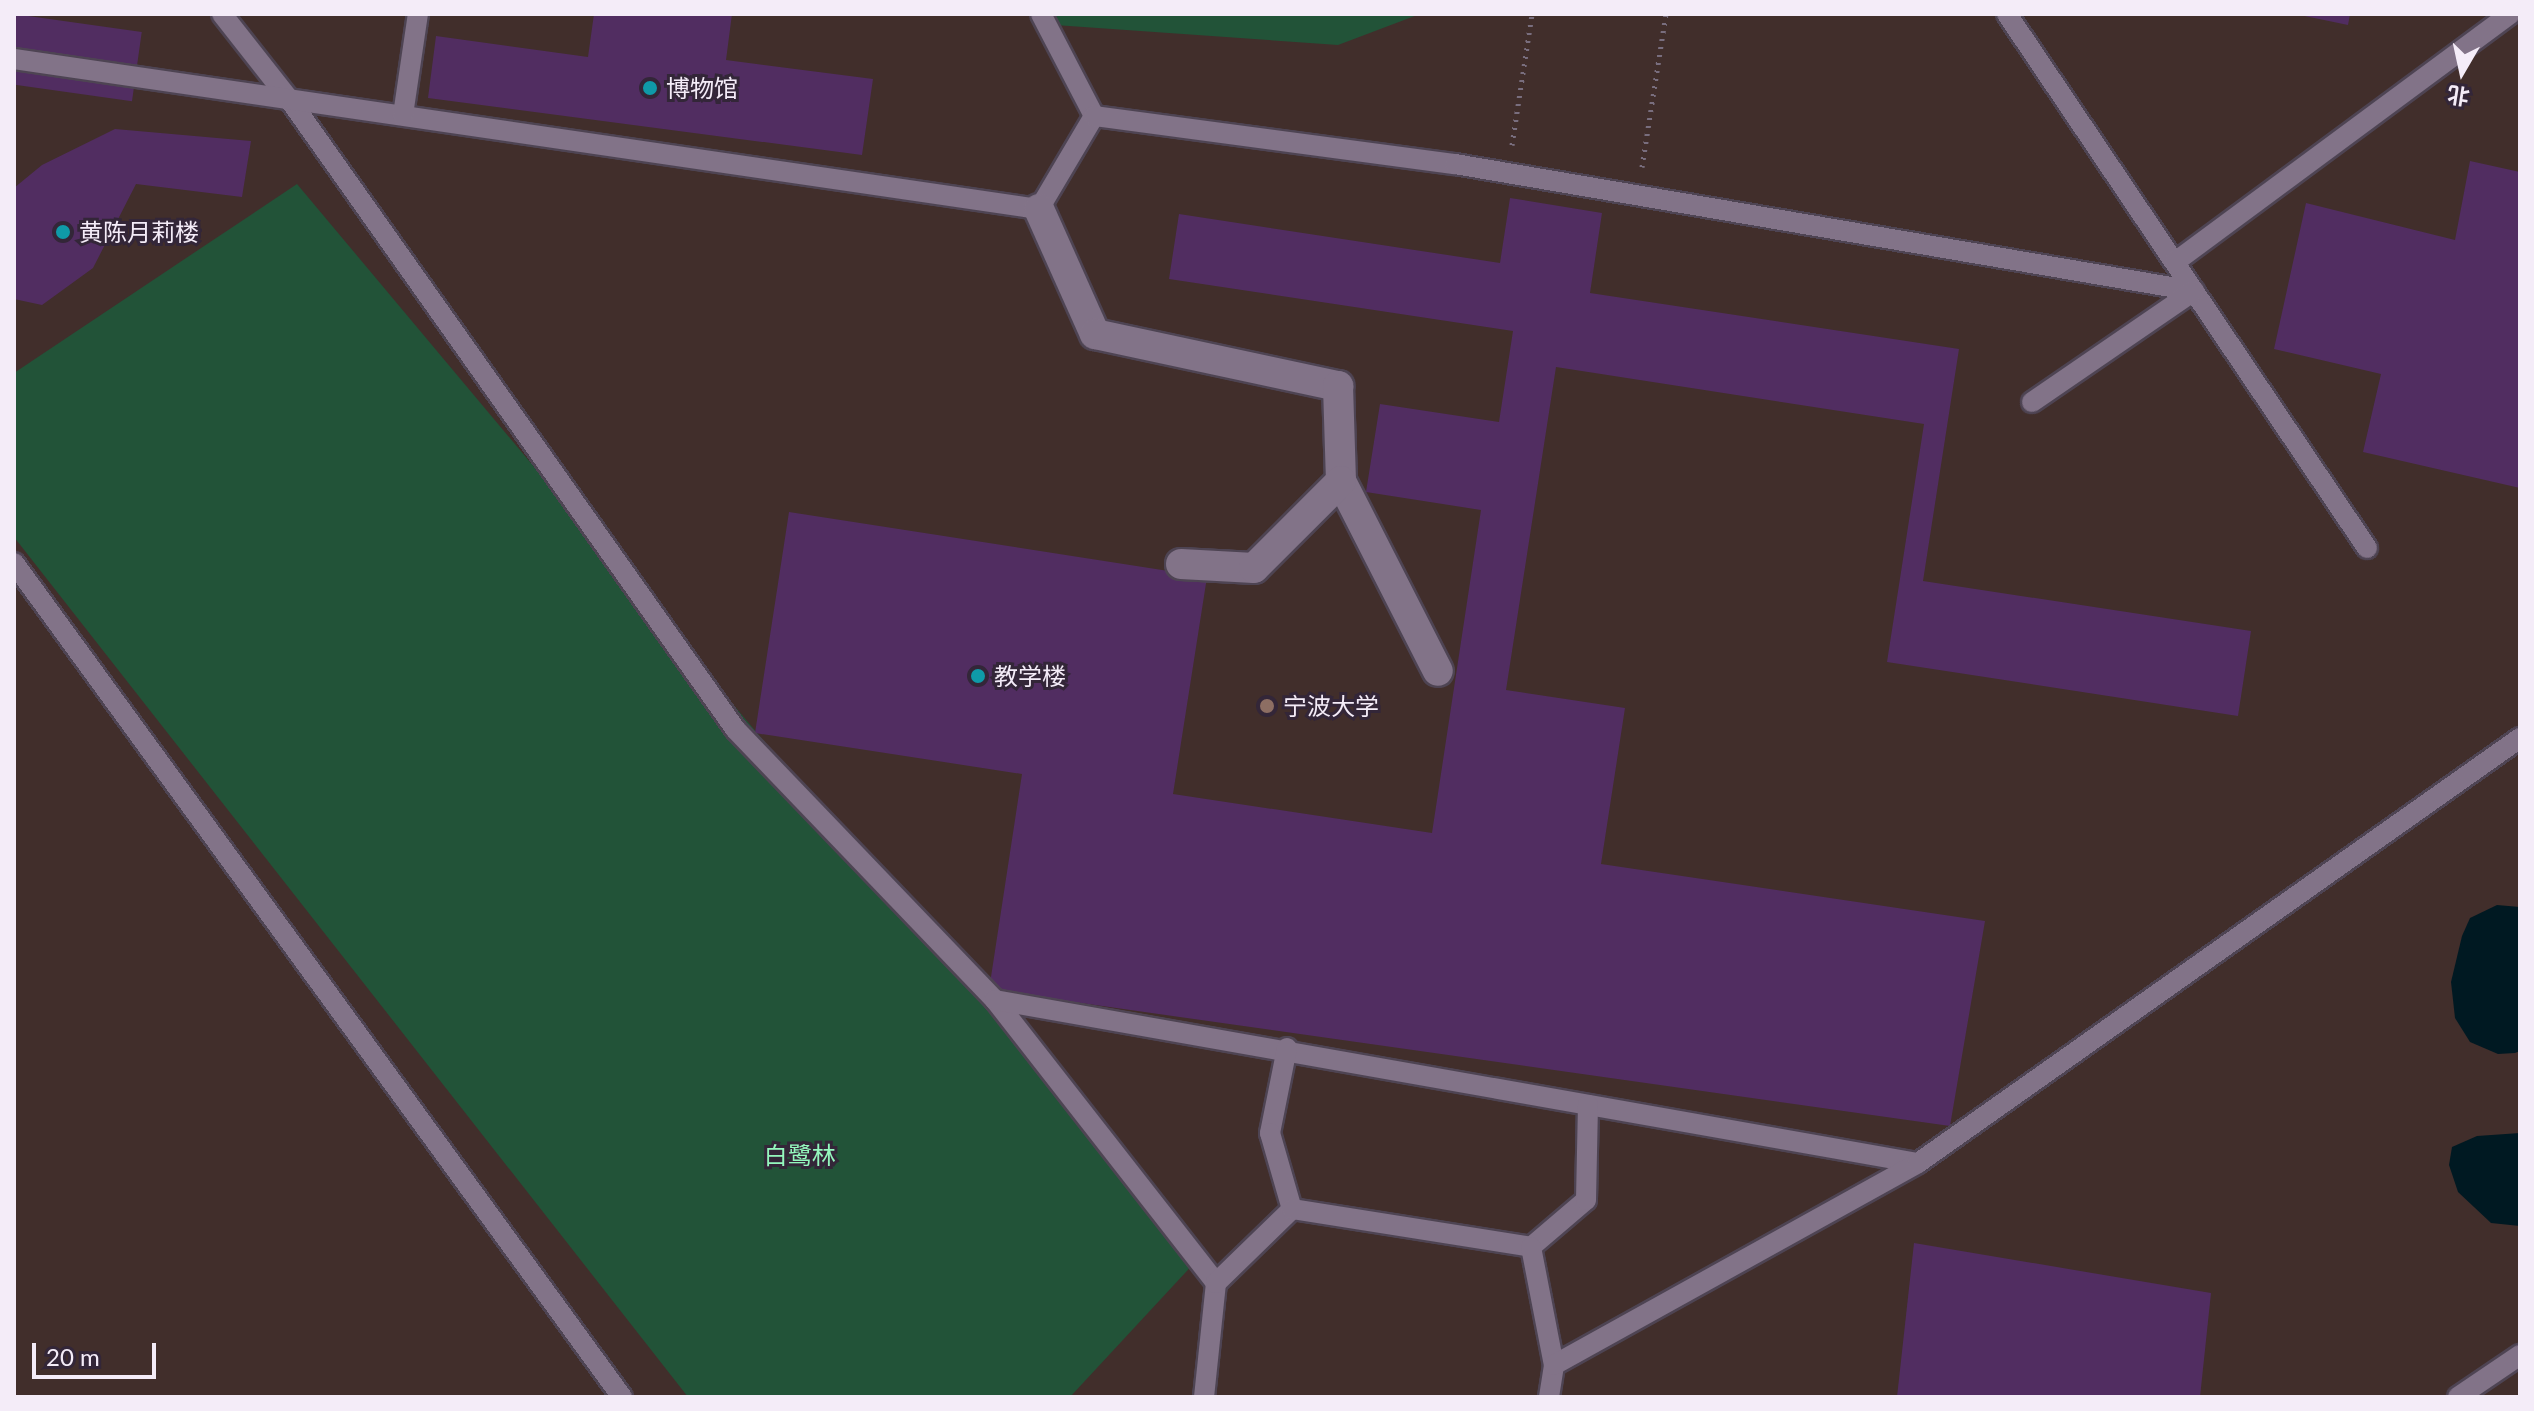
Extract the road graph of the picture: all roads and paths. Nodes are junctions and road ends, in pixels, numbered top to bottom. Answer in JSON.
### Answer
{"nodes":[{"id":1,"x":222,"y":14,"type":"edge"},
{"id":2,"x":418,"y":14,"type":"edge"},
{"id":3,"x":1041,"y":14,"type":"edge"},
{"id":4,"x":1532,"y":14,"type":"edge"},
{"id":5,"x":1666,"y":14,"type":"edge"},
{"id":6,"x":2007,"y":14,"type":"edge"},
{"id":7,"x":2510,"y":14,"type":"edge"},
{"id":8,"x":14,"y":59,"type":"edge"},
{"id":9,"x":289,"y":99,"type":"junction"},
{"id":10,"x":403,"y":115,"type":"junction"},
{"id":11,"x":1094,"y":116,"type":"junction"},
{"id":12,"x":1507,"y":173,"type":"junction"},
{"id":13,"x":1637,"y":195,"type":"junction"},
{"id":14,"x":1039,"y":209,"type":"junction"},
{"id":15,"x":2175,"y":262,"type":"junction"},
{"id":16,"x":2194,"y":291,"type":"junction"},
{"id":17,"x":2032,"y":402,"type":"dead end"},
{"id":18,"x":1341,"y":481,"type":"junction"},
{"id":19,"x":2367,"y":548,"type":"dead end"},
{"id":20,"x":14,"y":563,"type":"edge"},
{"id":21,"x":1181,"y":564,"type":"dead end"},
{"id":22,"x":1438,"y":671,"type":"dead end"},
{"id":23,"x":2520,"y":738,"type":"edge"},
{"id":24,"x":995,"y":1000,"type":"junction"},
{"id":25,"x":1287,"y":1048,"type":"junction"},
{"id":26,"x":1588,"y":1105,"type":"junction"},
{"id":27,"x":1918,"y":1163,"type":"junction"},
{"id":28,"x":1292,"y":1209,"type":"junction"},
{"id":29,"x":1531,"y":1247,"type":"junction"},
{"id":30,"x":1216,"y":1283,"type":"junction"},
{"id":31,"x":2520,"y":1355,"type":"edge"},
{"id":32,"x":1554,"y":1365,"type":"junction"},
{"id":33,"x":622,"y":1397,"type":"edge"},
{"id":34,"x":1204,"y":1397,"type":"edge"},
{"id":35,"x":1549,"y":1397,"type":"edge"},
{"id":36,"x":2458,"y":1397,"type":"edge"}],
"edges":[{"from":1,"to":9,"type":"lane"},
{"from":2,"to":10,"type":"lane"},
{"from":3,"to":11,"type":"lane"},
{"from":4,"to":12,"type":"path"},
{"from":5,"to":13,"type":"path"},
{"from":6,"to":15,"type":"lane"},
{"from":7,"to":15,"type":"lane"},
{"from":8,"to":9,"type":"lane"},
{"from":9,"to":10,"type":"lane"},
{"from":9,"to":24,"type":"lane"},
{"from":10,"to":14,"type":"lane"},
{"from":11,"to":12,"type":"lane"},
{"from":11,"to":14,"type":"lane"},
{"from":12,"to":13,"type":"lane"},
{"from":13,"to":16,"type":"lane"},
{"from":14,"to":18,"type":"street"},
{"from":15,"to":16,"type":"lane"},
{"from":16,"to":17,"type":"lane"},
{"from":16,"to":19,"type":"lane"},
{"from":18,"to":21,"type":"street"},
{"from":18,"to":22,"type":"street"},
{"from":20,"to":33,"type":"lane"},
{"from":23,"to":27,"type":"lane"},
{"from":24,"to":25,"type":"lane"},
{"from":24,"to":30,"type":"lane"},
{"from":25,"to":26,"type":"lane"},
{"from":25,"to":28,"type":"lane"},
{"from":26,"to":27,"type":"lane"},
{"from":26,"to":29,"type":"lane"},
{"from":27,"to":32,"type":"lane"},
{"from":28,"to":29,"type":"lane"},
{"from":28,"to":30,"type":"lane"},
{"from":29,"to":32,"type":"lane"},
{"from":30,"to":34,"type":"lane"},
{"from":31,"to":36,"type":"lane"},
{"from":32,"to":35,"type":"lane"}]}
